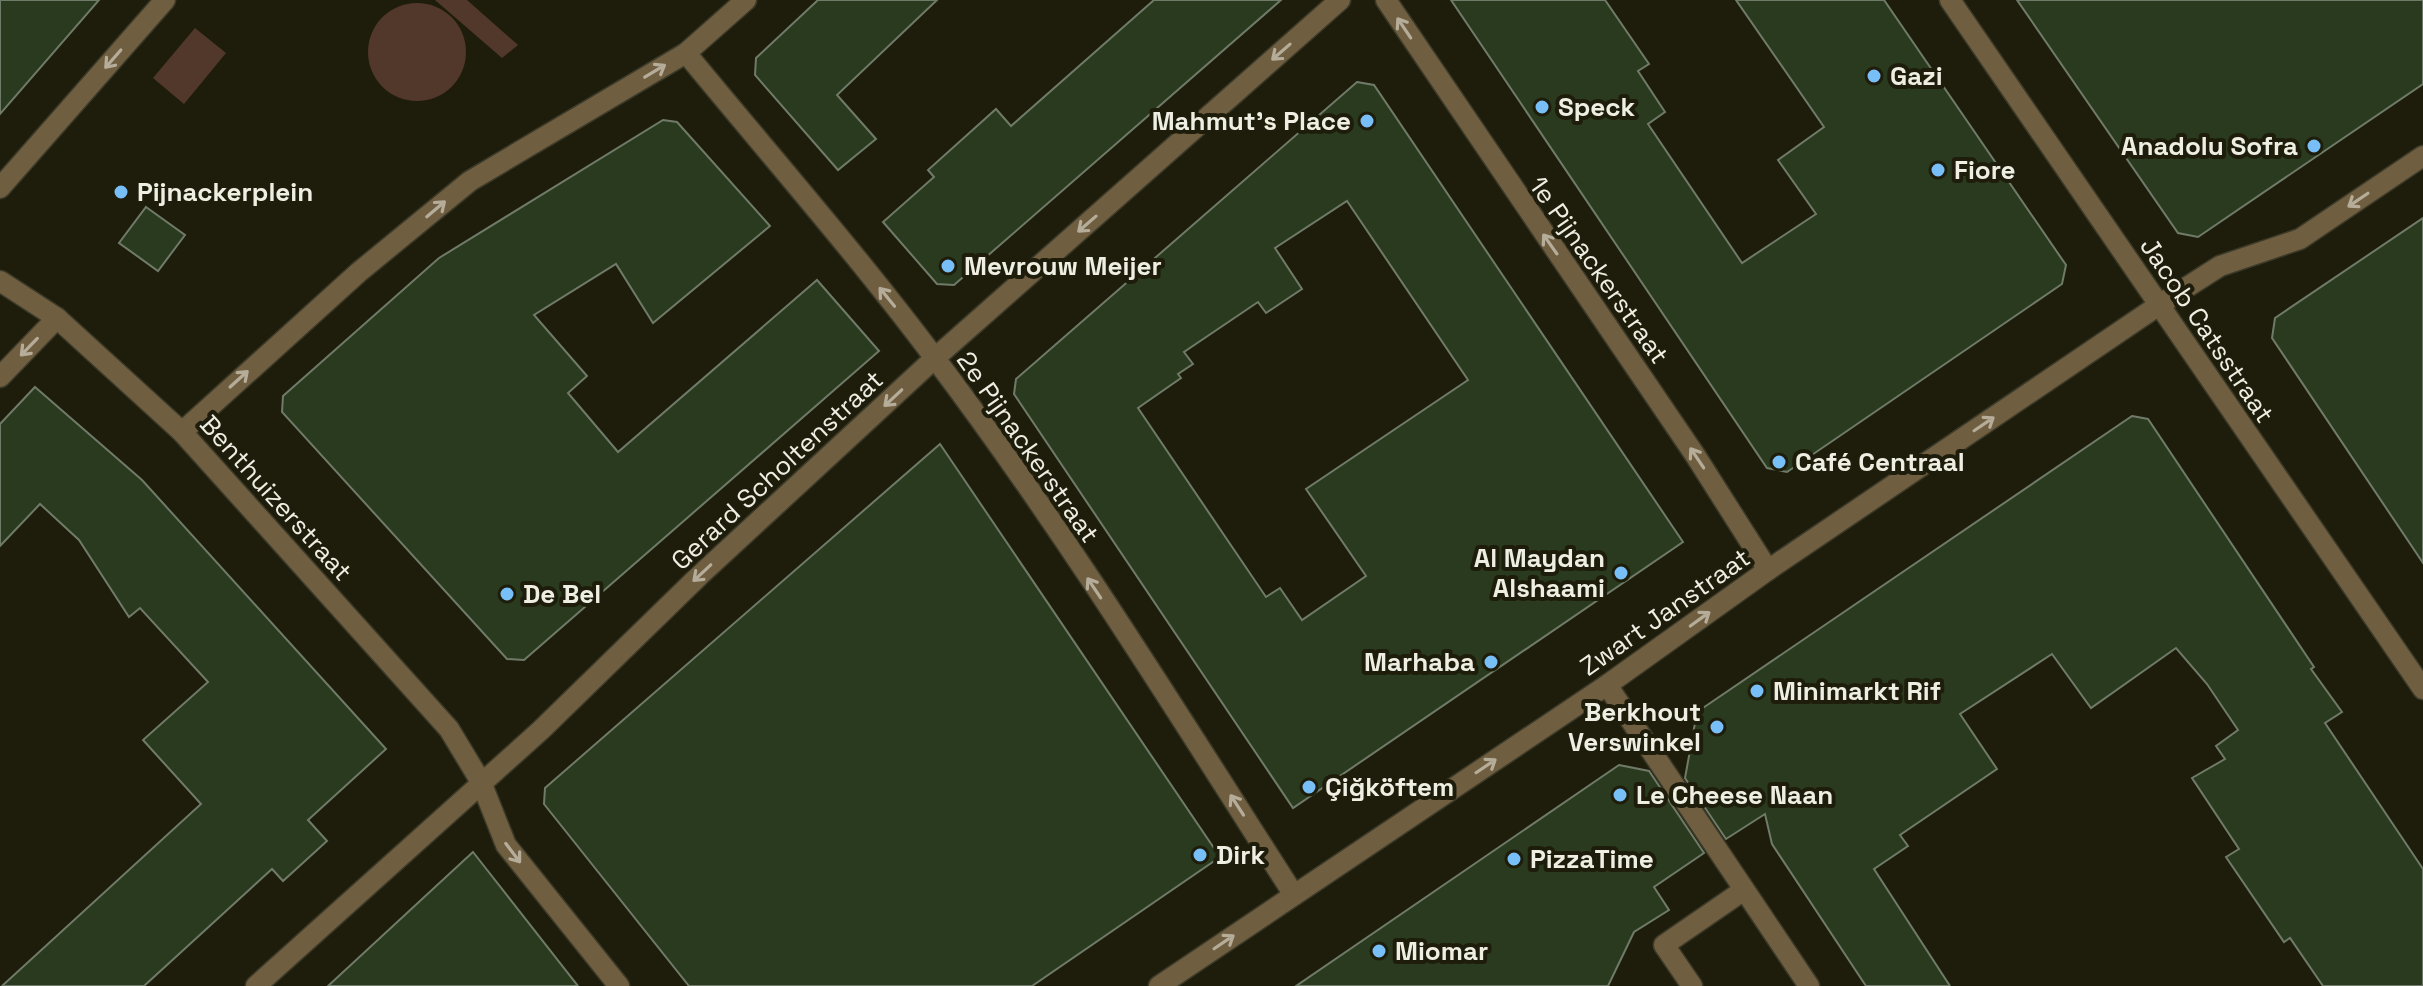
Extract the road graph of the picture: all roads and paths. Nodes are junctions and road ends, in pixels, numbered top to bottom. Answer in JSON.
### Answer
{"nodes":[{"id":1,"x":165,"y":0,"type":"edge"},
{"id":2,"x":746,"y":0,"type":"edge"},
{"id":3,"x":1340,"y":0,"type":"edge"},
{"id":4,"x":1386,"y":0,"type":"edge"},
{"id":5,"x":1950,"y":0,"type":"edge"},
{"id":6,"x":686,"y":53,"type":"junction"},
{"id":7,"x":2423,"y":156,"type":"edge"},
{"id":8,"x":0,"y":188,"type":"edge"},
{"id":9,"x":0,"y":281,"type":"edge"},
{"id":10,"x":2159,"y":305,"type":"junction"},
{"id":11,"x":57,"y":318,"type":"junction"},
{"id":12,"x":935,"y":358,"type":"junction"},
{"id":13,"x":0,"y":377,"type":"edge"},
{"id":14,"x":182,"y":432,"type":"junction"},
{"id":15,"x":1768,"y":570,"type":"junction"},
{"id":16,"x":1607,"y":685,"type":"junction"},
{"id":17,"x":2423,"y":689,"type":"edge"},
{"id":18,"x":481,"y":782,"type":"junction"},
{"id":19,"x":1744,"y":890,"type":"junction"},
{"id":20,"x":1294,"y":895,"type":"junction"},
{"id":21,"x":256,"y":986,"type":"edge"},
{"id":22,"x":619,"y":986,"type":"edge"},
{"id":23,"x":1159,"y":986,"type":"edge"},
{"id":24,"x":1692,"y":986,"type":"edge"},
{"id":25,"x":1809,"y":986,"type":"edge"}],
"edges":[{"from":1,"to":8,"type":"street","one_way":true},
{"from":2,"to":6,"type":"street"},
{"from":3,"to":12,"type":"street","name":"Gerard Scholtenstraat","one_way":true},
{"from":15,"to":4,"type":"street","name":"1e Pijnackerstraat","one_way":true},
{"from":5,"to":10,"type":"street","name":"Jacob Catsstraat"},
{"from":12,"to":6,"type":"street","name":"2e Pijnackerstraat","one_way":true},
{"from":14,"to":6,"type":"street","one_way":true},
{"from":7,"to":10,"type":"street","name":"Zwart Janstraat","one_way":true},
{"from":9,"to":11,"type":"street","name":"Benthuizerstraat"},
{"from":15,"to":10,"type":"street","name":"Zwart Janstraat","one_way":true},
{"from":10,"to":17,"type":"street","name":"Jacob Catsstraat"},
{"from":11,"to":13,"type":"street","one_way":true},
{"from":11,"to":14,"type":"street","name":"Benthuizerstraat"},
{"from":12,"to":18,"type":"street","name":"Gerard Scholtenstraat","one_way":true},
{"from":20,"to":12,"type":"street","name":"2e Pijnackerstraat","one_way":true},
{"from":14,"to":18,"type":"street","name":"Benthuizerstraat"},
{"from":16,"to":15,"type":"street","name":"Zwart Janstraat","one_way":true},
{"from":16,"to":19,"type":"street"},
{"from":20,"to":16,"type":"street","name":"Zwart Janstraat","one_way":true},
{"from":18,"to":21,"type":"street","name":"Gerard Scholtenstraat"},
{"from":18,"to":22,"type":"street","name":"Benthuizerstraat","one_way":true},
{"from":19,"to":24,"type":"street"},
{"from":19,"to":25,"type":"street"},
{"from":23,"to":20,"type":"street","name":"Zwart Janstraat","one_way":true}]}
